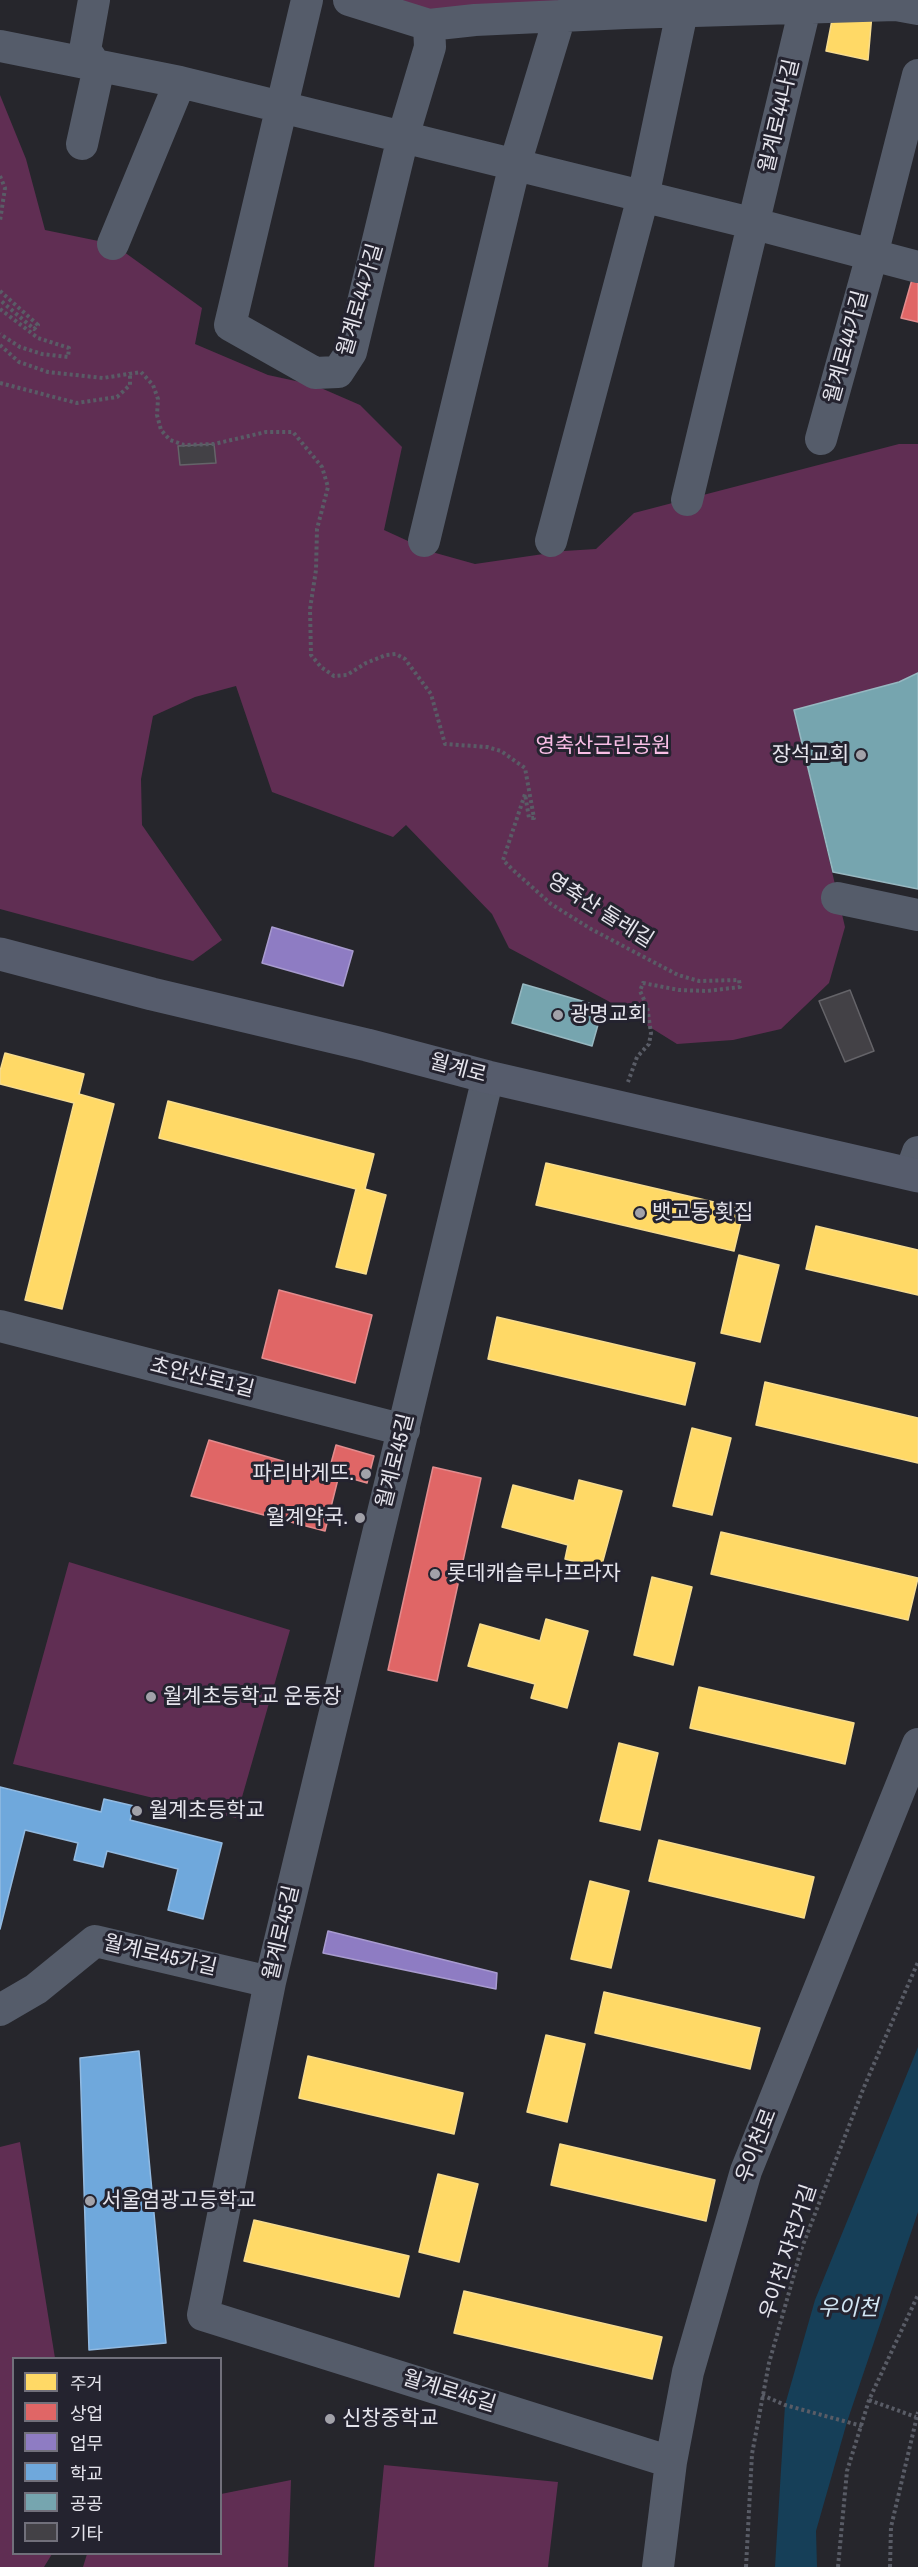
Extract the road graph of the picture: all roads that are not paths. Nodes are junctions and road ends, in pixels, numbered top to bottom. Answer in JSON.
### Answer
{"nodes":[{"id":1,"x":94,"y":0,"type":"edge"},
{"id":2,"x":307,"y":0,"type":"edge"},
{"id":3,"x":349,"y":0,"type":"edge"},
{"id":4,"x":805,"y":8,"type":"junction"},
{"id":5,"x":918,"y":9,"type":"edge"},
{"id":6,"x":682,"y":12,"type":"junction"},
{"id":7,"x":560,"y":16,"type":"junction"},
{"id":8,"x":429,"y":25,"type":"junction"},
{"id":9,"x":0,"y":46,"type":"edge"},
{"id":10,"x":95,"y":65,"type":"junction"},
{"id":11,"x":918,"y":75,"type":"edge"},
{"id":12,"x":180,"y":82,"type":"junction"},
{"id":13,"x":281,"y":107,"type":"junction"},
{"id":14,"x":404,"y":137,"type":"junction"},
{"id":15,"x":82,"y":144,"type":"dead end"},
{"id":16,"x":515,"y":164,"type":"junction"},
{"id":17,"x":643,"y":197,"type":"junction"},
{"id":18,"x":755,"y":224,"type":"junction"},
{"id":19,"x":113,"y":244,"type":"dead end"},
{"id":20,"x":872,"y":255,"type":"junction"},
{"id":21,"x":918,"y":267,"type":"edge"},
{"id":22,"x":821,"y":439,"type":"dead end"},
{"id":23,"x":687,"y":500,"type":"dead end"},
{"id":24,"x":424,"y":541,"type":"dead end"},
{"id":25,"x":552,"y":541,"type":"dead end"},
{"id":26,"x":837,"y":898,"type":"dead end"},
{"id":27,"x":918,"y":915,"type":"edge"},
{"id":28,"x":0,"y":954,"type":"edge"},
{"id":29,"x":488,"y":1077,"type":"junction"},
{"id":30,"x":915,"y":1167,"type":"edge"},
{"id":31,"x":0,"y":1326,"type":"edge"},
{"id":32,"x":404,"y":1430,"type":"junction"},
{"id":33,"x":918,"y":1744,"type":"edge"},
{"id":34,"x":270,"y":1982,"type":"junction"},
{"id":35,"x":0,"y":2010,"type":"edge"},
{"id":36,"x":671,"y":2462,"type":"junction"},
{"id":37,"x":658,"y":2567,"type":"edge"}],
"edges":[{"from":1,"to":10,"type":"street"},
{"from":2,"to":13,"type":"street"},
{"from":3,"to":8,"type":"street"},
{"from":4,"to":5,"type":"street"},
{"from":4,"to":6,"type":"street"},
{"from":4,"to":18,"type":"street","name":"월계로44나길"},
{"from":6,"to":7,"type":"street"},
{"from":6,"to":17,"type":"street"},
{"from":7,"to":8,"type":"street"},
{"from":7,"to":16,"type":"street"},
{"from":8,"to":14,"type":"street"},
{"from":9,"to":10,"type":"street"},
{"from":10,"to":12,"type":"street"},
{"from":10,"to":15,"type":"street"},
{"from":11,"to":20,"type":"street"},
{"from":12,"to":13,"type":"street"},
{"from":12,"to":19,"type":"street"},
{"from":13,"to":14,"type":"street"},
{"from":13,"to":14,"type":"street","name":"월계로44가길"},
{"from":14,"to":16,"type":"street"},
{"from":16,"to":17,"type":"street"},
{"from":16,"to":24,"type":"street"},
{"from":17,"to":18,"type":"street"},
{"from":17,"to":25,"type":"street"},
{"from":18,"to":20,"type":"street"},
{"from":18,"to":23,"type":"street"},
{"from":20,"to":21,"type":"street"},
{"from":20,"to":22,"type":"street","name":"월계로44가길"},
{"from":26,"to":27,"type":"street"},
{"from":28,"to":29,"type":"main road","name":"월계로"},
{"from":29,"to":30,"type":"main road","name":"월계로"},
{"from":29,"to":32,"type":"street","name":"월계로45길"},
{"from":31,"to":32,"type":"street","name":"초안산로1길"},
{"from":32,"to":34,"type":"street","name":"월계로45길"},
{"from":33,"to":36,"type":"street","name":"우이천로"},
{"from":34,"to":35,"type":"street","name":"월계로45가길"},
{"from":34,"to":36,"type":"street","name":"월계로45길"},
{"from":36,"to":37,"type":"street","name":"우이천로"}]}
